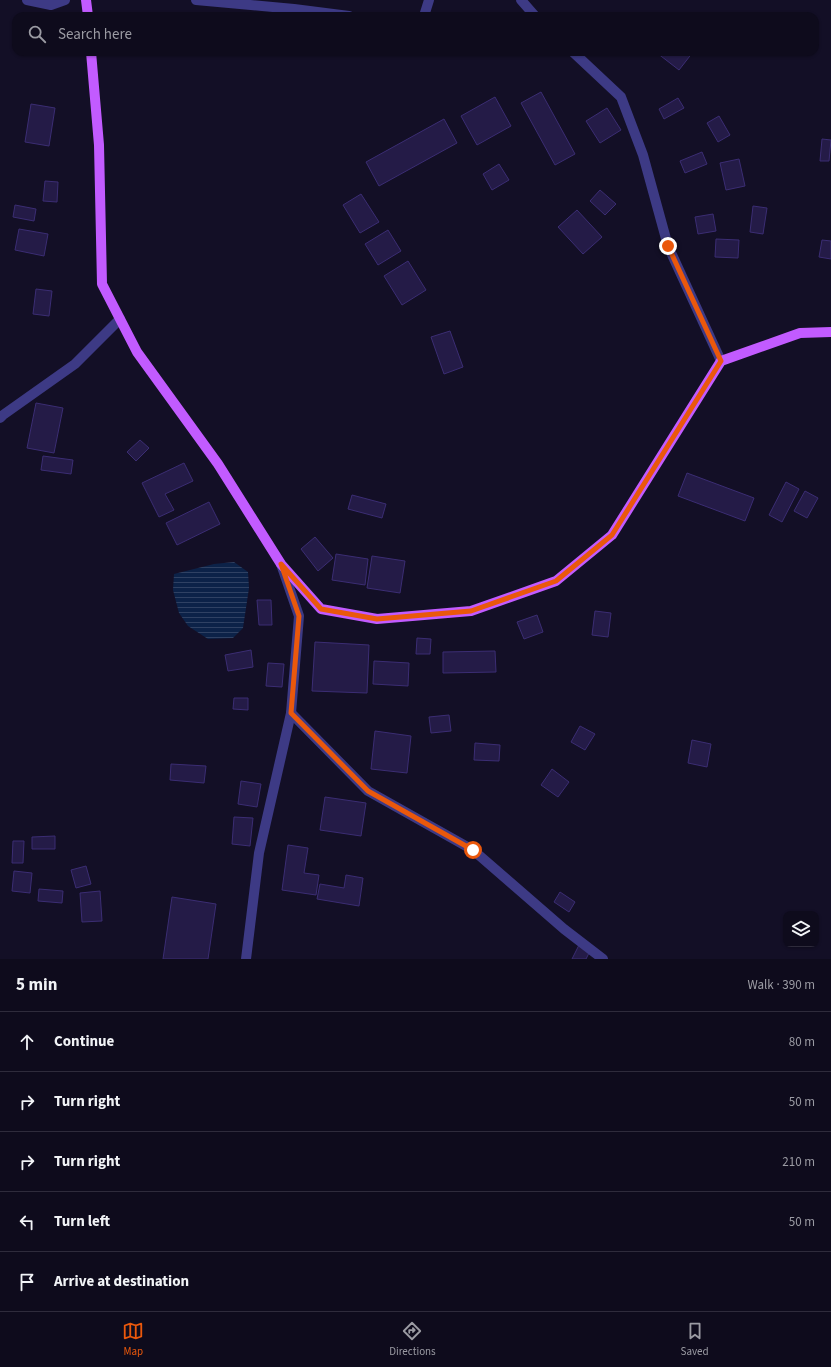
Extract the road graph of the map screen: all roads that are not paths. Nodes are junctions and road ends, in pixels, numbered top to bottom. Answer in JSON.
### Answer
{"nodes":[{"id":1,"x":27,"y":0,"type":"edge"},
{"id":2,"x":65,"y":0,"type":"edge"},
{"id":3,"x":86,"y":0,"type":"edge"},
{"id":4,"x":196,"y":0,"type":"edge"},
{"id":5,"x":429,"y":0,"type":"edge"},
{"id":6,"x":521,"y":0,"type":"edge"},
{"id":7,"x":88,"y":12,"type":"edge"},
{"id":8,"x":318,"y":12,"type":"edge"},
{"id":9,"x":425,"y":12,"type":"edge"},
{"id":10,"x":532,"y":12,"type":"edge"},
{"id":11,"x":91,"y":56,"type":"edge"},
{"id":12,"x":577,"y":56,"type":"edge"},
{"id":13,"x":120,"y":319,"type":"junction"},
{"id":14,"x":831,"y":332,"type":"edge"},
{"id":15,"x":721,"y":361,"type":"junction"},
{"id":16,"x":0,"y":418,"type":"edge"},
{"id":17,"x":281,"y":564,"type":"junction"},
{"id":18,"x":291,"y":713,"type":"junction"},
{"id":19,"x":246,"y":959,"type":"edge"},
{"id":20,"x":603,"y":959,"type":"edge"}],
"edges":[{"from":1,"to":2,"type":"street"},
{"from":3,"to":7,"type":"main road"},
{"from":4,"to":8,"type":"street"},
{"from":5,"to":9,"type":"street"},
{"from":6,"to":10,"type":"street"},
{"from":11,"to":13,"type":"main road"},
{"from":12,"to":15,"type":"street"},
{"from":13,"to":16,"type":"street"},
{"from":13,"to":17,"type":"main road"},
{"from":14,"to":15,"type":"main road"},
{"from":15,"to":17,"type":"main road"},
{"from":17,"to":18,"type":"street"},
{"from":18,"to":19,"type":"street"},
{"from":18,"to":20,"type":"street"}]}
